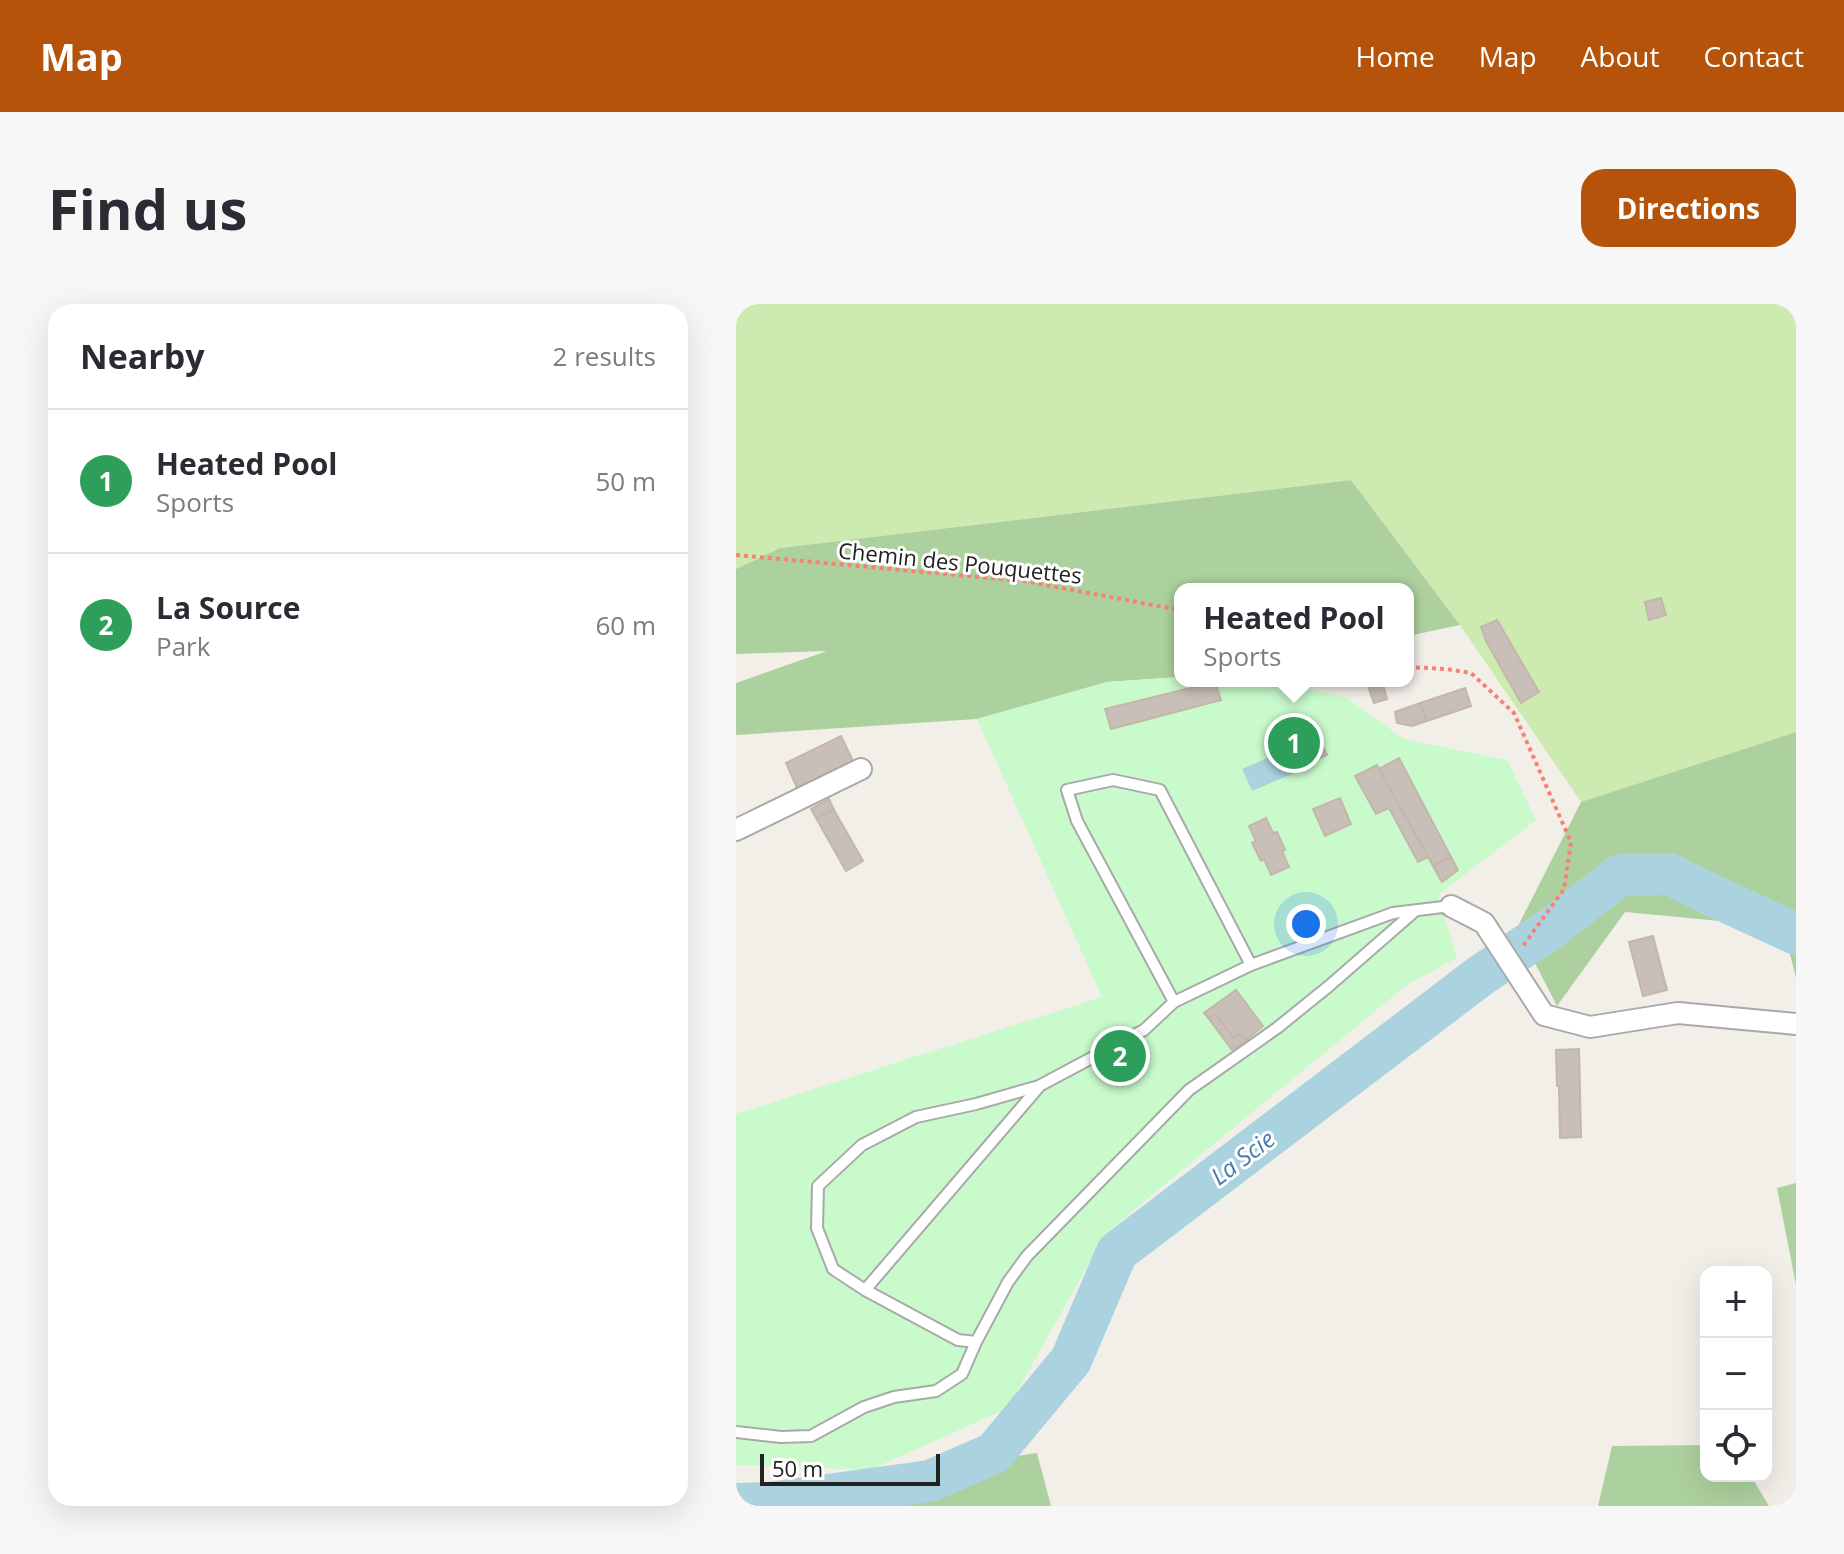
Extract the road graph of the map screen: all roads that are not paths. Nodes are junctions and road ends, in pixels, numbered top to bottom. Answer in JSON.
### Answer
{"nodes":[{"id":1,"x":861,"y":769,"type":"dead end"},
{"id":2,"x":736,"y":830,"type":"edge"},
{"id":3,"x":1451,"y":906,"type":"joint"},
{"id":4,"x":1415,"y":911,"type":"junction"},
{"id":5,"x":1251,"y":965,"type":"junction"},
{"id":6,"x":1174,"y":1002,"type":"junction"},
{"id":7,"x":1796,"y":1024,"type":"edge"},
{"id":8,"x":1039,"y":1086,"type":"junction"},
{"id":9,"x":865,"y":1290,"type":"junction"},
{"id":10,"x":976,"y":1342,"type":"junction"},
{"id":11,"x":736,"y":1432,"type":"edge"}],
"edges":[{"from":1,"to":2,"type":"street"},
{"from":3,"to":4,"type":"lane"},
{"from":3,"to":7,"type":"street"},
{"from":4,"to":5,"type":"lane"},
{"from":4,"to":10,"type":"lane"},
{"from":5,"to":6,"type":"lane"},
{"from":5,"to":6,"type":"lane"},
{"from":6,"to":8,"type":"lane"},
{"from":8,"to":9,"type":"lane"},
{"from":8,"to":9,"type":"lane"},
{"from":9,"to":10,"type":"lane"},
{"from":10,"to":11,"type":"lane"}]}
